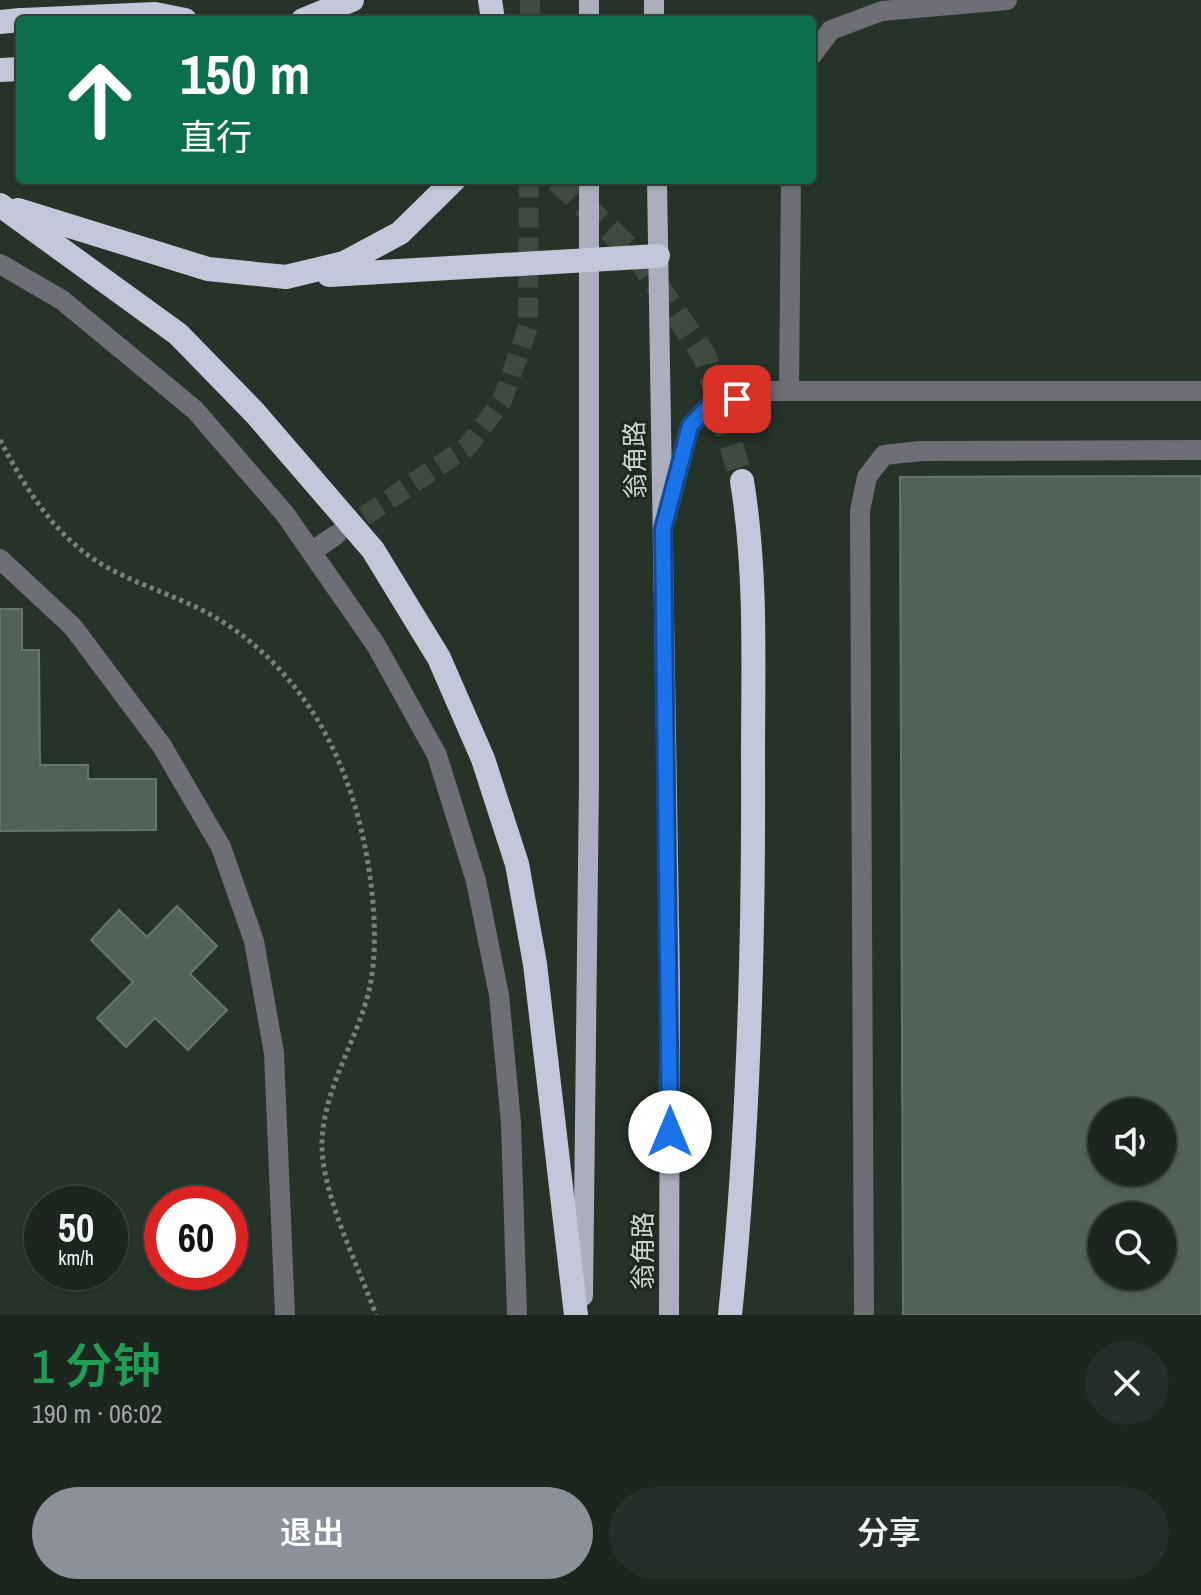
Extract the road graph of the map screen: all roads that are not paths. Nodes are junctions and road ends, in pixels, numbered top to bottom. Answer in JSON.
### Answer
{"nodes":[{"id":1,"x":352,"y":0,"type":"edge"},
{"id":2,"x":1007,"y":0,"type":"edge"},
{"id":3,"x":110,"y":16,"type":"edge"},
{"id":4,"x":165,"y":16,"type":"edge"},
{"id":5,"x":313,"y":16,"type":"edge"},
{"id":6,"x":816,"y":50,"type":"edge"},
{"id":7,"x":450,"y":184,"type":"edge"},
{"id":8,"x":589,"y":184,"type":"edge"},
{"id":9,"x":657,"y":184,"type":"edge"},
{"id":10,"x":791,"y":184,"type":"edge"},
{"id":11,"x":0,"y":205,"type":"edge"},
{"id":12,"x":658,"y":256,"type":"junction"},
{"id":13,"x":589,"y":259,"type":"junction"},
{"id":14,"x":0,"y":264,"type":"edge"},
{"id":15,"x":286,"y":277,"type":"junction"},
{"id":16,"x":789,"y":391,"type":"junction"},
{"id":17,"x":1201,"y":391,"type":"edge"},
{"id":18,"x":1201,"y":450,"type":"edge"},
{"id":19,"x":742,"y":481,"type":"tunnel mouth"},
{"id":20,"x":663,"y":529,"type":"junction"},
{"id":21,"x":336,"y":535,"type":"tunnel mouth"},
{"id":22,"x":311,"y":552,"type":"junction"},
{"id":23,"x":0,"y":559,"type":"edge"},
{"id":24,"x":285,"y":1315,"type":"edge"},
{"id":25,"x":517,"y":1315,"type":"edge"},
{"id":26,"x":579,"y":1315,"type":"edge"},
{"id":27,"x":669,"y":1315,"type":"edge"},
{"id":28,"x":730,"y":1315,"type":"edge"},
{"id":29,"x":864,"y":1315,"type":"edge"}],
"edges":[{"from":1,"to":5,"type":"highway"},
{"from":2,"to":6,"type":"street"},
{"from":3,"to":4,"type":"highway"},
{"from":7,"to":15,"type":"highway"},
{"from":8,"to":13,"type":"main road","name":"翁角路"},
{"from":9,"to":12,"type":"main road","name":"翁角路"},
{"from":10,"to":16,"type":"street"},
{"from":11,"to":15,"type":"highway"},
{"from":11,"to":26,"type":"highway"},
{"from":12,"to":13,"type":"highway"},
{"from":12,"to":20,"type":"main road","name":"翁角路"},
{"from":13,"to":15,"type":"highway"},
{"from":13,"to":26,"type":"main road","name":"翁角路"},
{"from":14,"to":22,"type":"street"},
{"from":16,"to":17,"type":"street"},
{"from":16,"to":20,"type":"street"},
{"from":18,"to":29,"type":"street"},
{"from":19,"to":28,"type":"highway"},
{"from":20,"to":27,"type":"main road","name":"翁角路"},
{"from":21,"to":22,"type":"street"},
{"from":22,"to":25,"type":"street"},
{"from":23,"to":24,"type":"street"}]}
